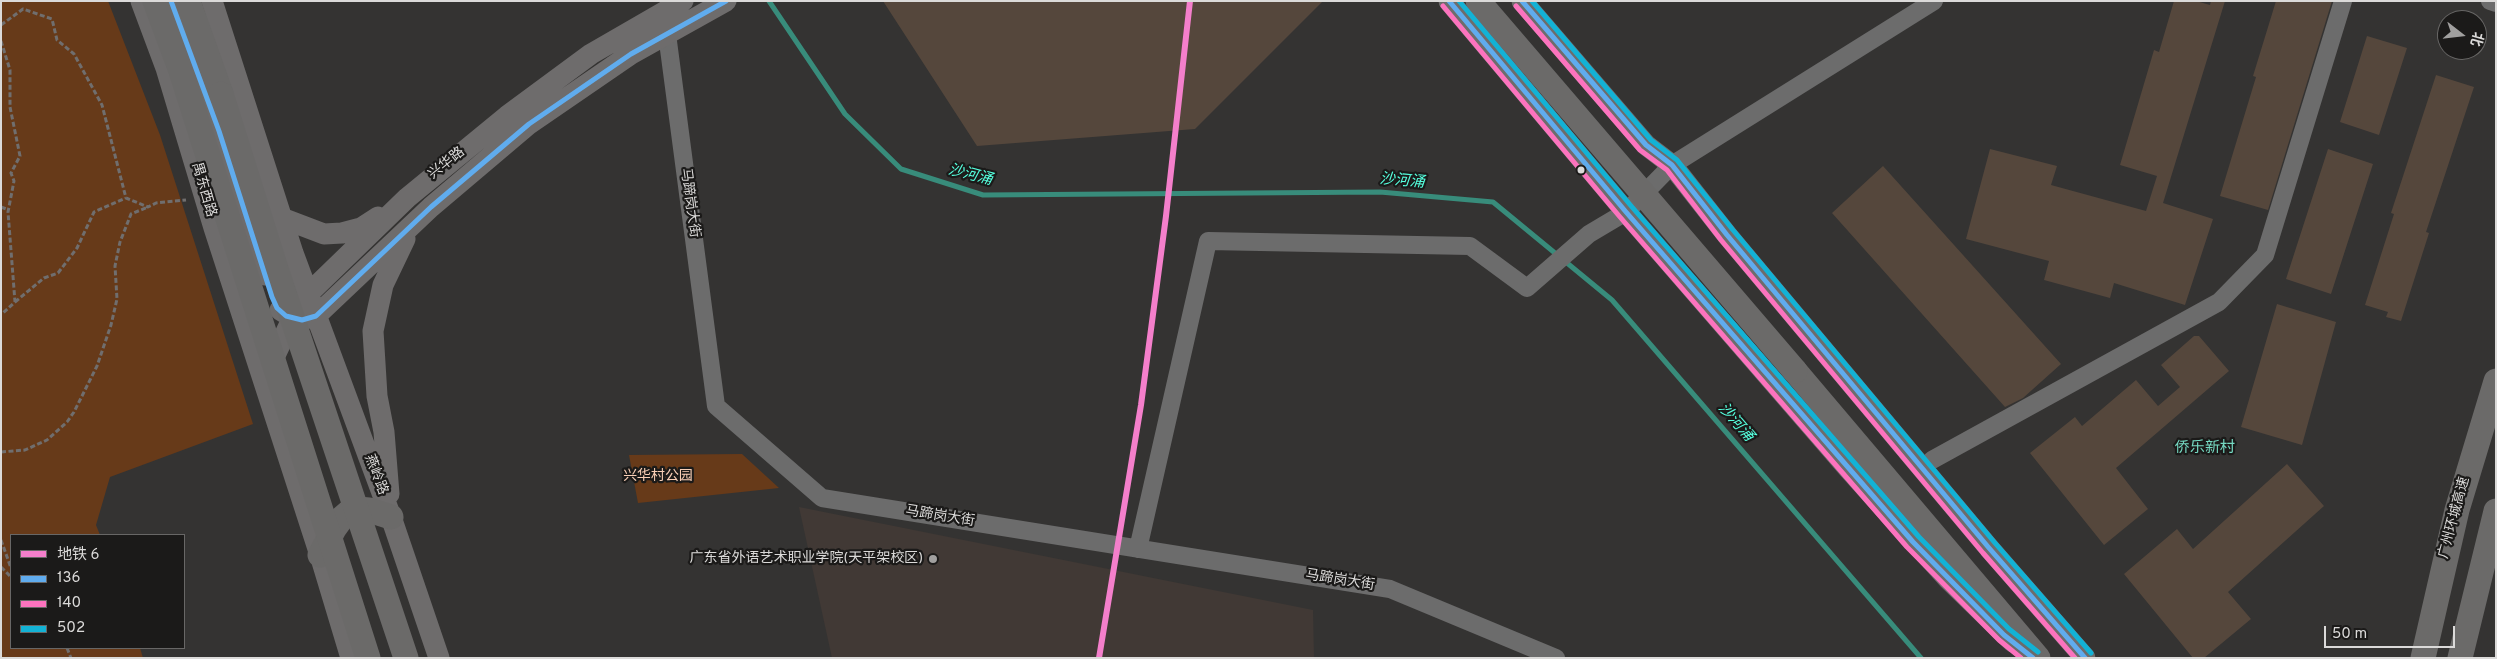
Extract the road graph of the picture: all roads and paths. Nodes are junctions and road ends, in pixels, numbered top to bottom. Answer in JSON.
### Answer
{"nodes":[{"id":1,"x":141,"y":1,"type":"edge"},
{"id":2,"x":155,"y":1,"type":"edge"},
{"id":3,"x":171,"y":1,"type":"edge"},
{"id":4,"x":188,"y":1,"type":"edge"},
{"id":5,"x":212,"y":1,"type":"edge"},
{"id":6,"x":683,"y":1,"type":"edge"},
{"id":7,"x":726,"y":1,"type":"edge"},
{"id":8,"x":1449,"y":1,"type":"edge"},
{"id":9,"x":1478,"y":1,"type":"edge"},
{"id":10,"x":1522,"y":1,"type":"edge"},
{"id":11,"x":1934,"y":1,"type":"edge"},
{"id":12,"x":2343,"y":1,"type":"edge"},
{"id":13,"x":2490,"y":1,"type":"edge"},
{"id":14,"x":2496,"y":3,"type":"edge"},
{"id":15,"x":1,"y":25,"type":"edge"},
{"id":16,"x":667,"y":34,"type":"junction"},
{"id":17,"x":1,"y":41,"type":"edge"},
{"id":18,"x":1672,"y":166,"type":"junction"},
{"id":19,"x":205,"y":197,"type":"junction"},
{"id":20,"x":126,"y":198,"type":"junction"},
{"id":21,"x":407,"y":198,"type":"junction"},
{"id":22,"x":1,"y":207,"type":"edge"},
{"id":23,"x":148,"y":207,"type":"junction"},
{"id":24,"x":9,"y":210,"type":"junction"},
{"id":25,"x":1626,"y":212,"type":"junction"},
{"id":26,"x":282,"y":218,"type":"junction"},
{"id":27,"x":412,"y":224,"type":"junction"},
{"id":28,"x":308,"y":294,"type":"junction"},
{"id":29,"x":16,"y":302,"type":"junction"},
{"id":30,"x":1,"y":312,"type":"edge"},
{"id":31,"x":316,"y":316,"type":"junction"},
{"id":32,"x":292,"y":318,"type":"junction"},
{"id":33,"x":262,"y":381,"type":"junction"},
{"id":34,"x":2496,"y":381,"type":"edge"},
{"id":35,"x":1,"y":452,"type":"edge"},
{"id":36,"x":1932,"y":460,"type":"dead end"},
{"id":37,"x":2496,"y":511,"type":"edge"},
{"id":38,"x":391,"y":516,"type":"junction"},
{"id":39,"x":1,"y":540,"type":"edge"},
{"id":40,"x":1138,"y":549,"type":"junction"},
{"id":41,"x":320,"y":555,"type":"junction"},
{"id":42,"x":10,"y":565,"type":"edge"},
{"id":43,"x":1,"y":567,"type":"edge"},
{"id":44,"x":10,"y":576,"type":"edge"},
{"id":45,"x":351,"y":658,"type":"edge"},
{"id":46,"x":368,"y":658,"type":"edge"},
{"id":47,"x":406,"y":658,"type":"edge"},
{"id":48,"x":439,"y":658,"type":"edge"},
{"id":49,"x":1556,"y":658,"type":"edge"},
{"id":50,"x":2033,"y":658,"type":"edge"},
{"id":51,"x":2038,"y":658,"type":"edge"},
{"id":52,"x":2084,"y":658,"type":"edge"},
{"id":53,"x":2423,"y":658,"type":"edge"},
{"id":54,"x":2460,"y":658,"type":"edge"}],
"edges":[{"from":1,"to":19,"type":"main road","name":"禺东西路"},
{"from":2,"to":46,"type":"highway","bridge":true},
{"from":3,"to":32,"type":"main road"},
{"from":4,"to":47,"type":"highway","bridge":true},
{"from":5,"to":26,"type":"main road"},
{"from":6,"to":21,"type":"main road","name":"兴华路"},
{"from":7,"to":16,"type":"main road","name":"兴华路"},
{"from":8,"to":25,"type":"main road"},
{"from":9,"to":51,"type":"highway","bridge":true},
{"from":10,"to":18,"type":"main road"},
{"from":11,"to":18,"type":"street"},
{"from":12,"to":36,"type":"street"},
{"from":13,"to":14,"type":"street"},
{"from":15,"to":20,"type":"path"},
{"from":16,"to":27,"type":"main road","name":"兴华路"},
{"from":16,"to":40,"type":"street","name":"马蹄岗大街"},
{"from":17,"to":24,"type":"path"},
{"from":18,"to":25,"type":"street"},
{"from":18,"to":52,"type":"main road"},
{"from":19,"to":23,"type":"path"},
{"from":19,"to":33,"type":"main road","name":"禺东西路"},
{"from":20,"to":23,"type":"path"},
{"from":20,"to":29,"type":"path"},
{"from":21,"to":26,"type":"main road"},
{"from":21,"to":28,"type":"main road","name":"兴华路"},
{"from":22,"to":24,"type":"path"},
{"from":23,"to":35,"type":"path"},
{"from":24,"to":29,"type":"path"},
{"from":25,"to":40,"type":"street"},
{"from":25,"to":50,"type":"main road"},
{"from":26,"to":28,"type":"main road"},
{"from":27,"to":31,"type":"main road","name":"兴华路"},
{"from":27,"to":38,"type":"main road"},
{"from":28,"to":31,"type":"main road","name":"燕岭路"},
{"from":28,"to":32,"type":"main road","name":"兴华路"},
{"from":29,"to":30,"type":"path"},
{"from":31,"to":32,"type":"main road"},
{"from":31,"to":38,"type":"main road","name":"燕岭路"},
{"from":32,"to":33,"type":"main road","name":"兴华路"},
{"from":33,"to":41,"type":"main road"},
{"from":34,"to":53,"type":"highway","name":"广州环城高速"},
{"from":37,"to":54,"type":"highway"},
{"from":38,"to":41,"type":"highway"},
{"from":38,"to":48,"type":"main road","name":"燕岭路"},
{"from":39,"to":42,"type":"path"},
{"from":40,"to":49,"type":"street","name":"马蹄岗大街"},
{"from":41,"to":45,"type":"main road"},
{"from":43,"to":44,"type":"path"}]}
